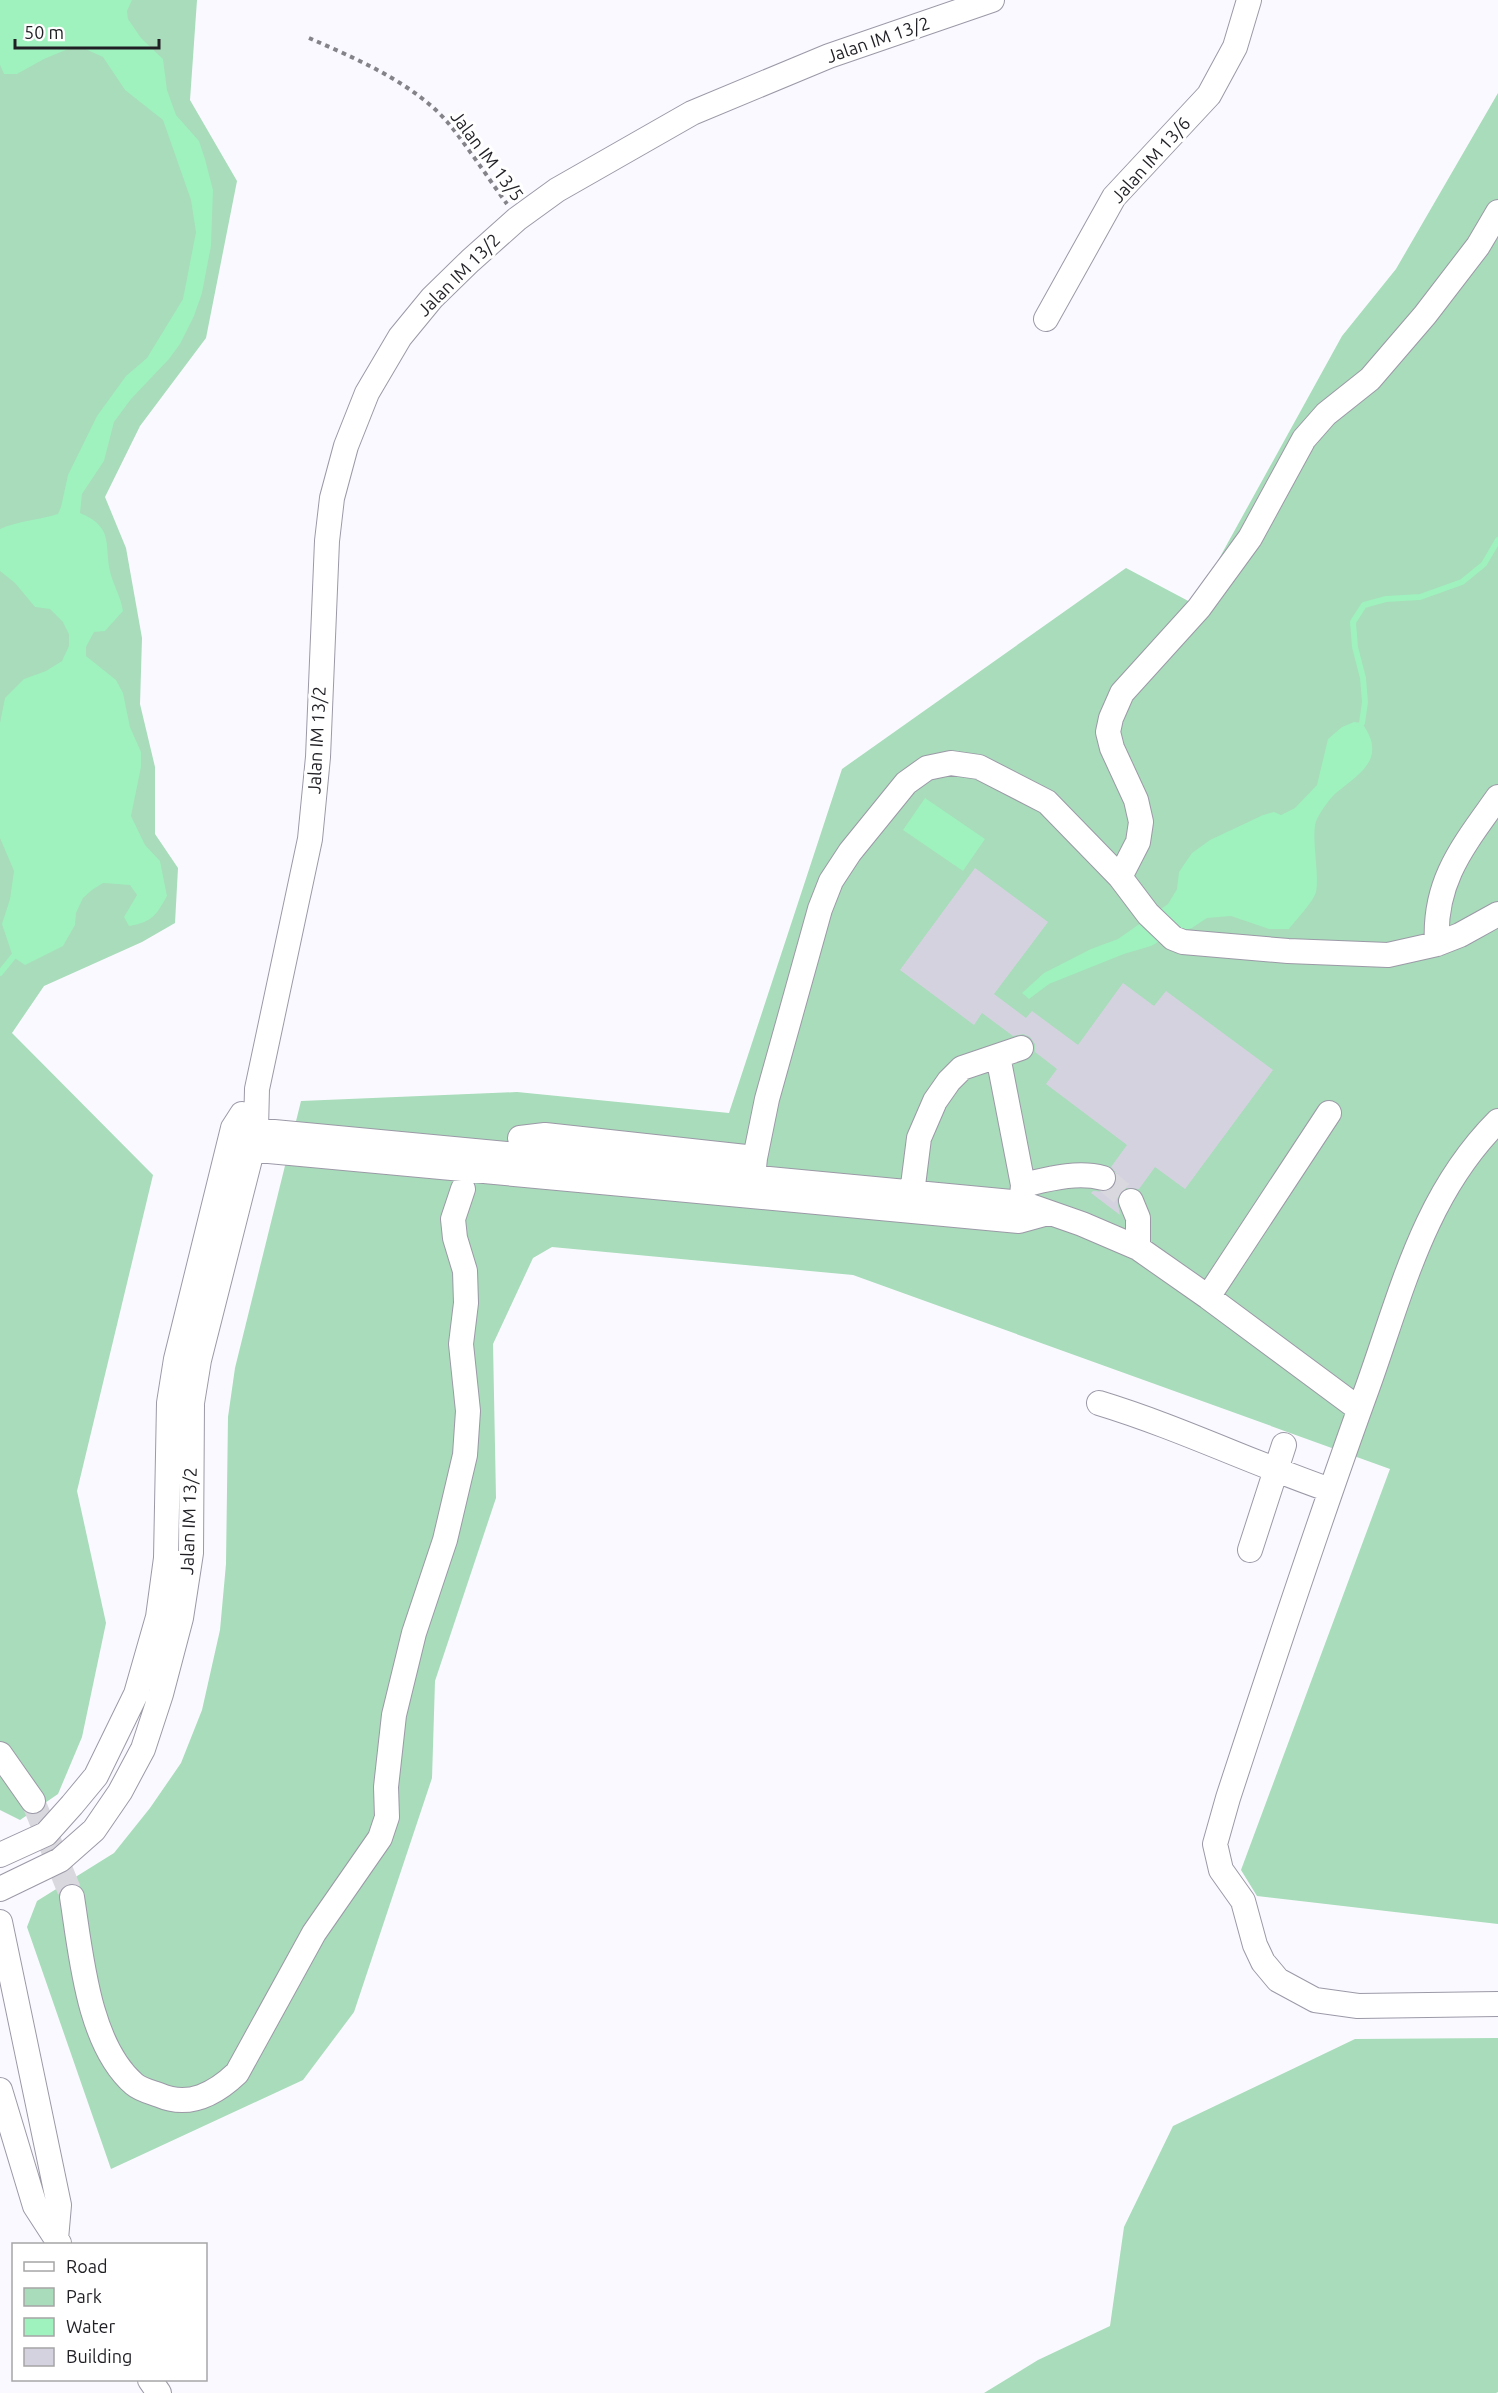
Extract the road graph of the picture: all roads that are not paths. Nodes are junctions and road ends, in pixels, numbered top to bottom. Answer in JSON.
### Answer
{"nodes":[{"id":1,"x":993,"y":0,"type":"edge"},
{"id":2,"x":1249,"y":0,"type":"edge"},
{"id":3,"x":1498,"y":212,"type":"edge"},
{"id":4,"x":1046,"y":319,"type":"dead end"},
{"id":5,"x":1498,"y":797,"type":"edge"},
{"id":6,"x":1120,"y":877,"type":"junction"},
{"id":7,"x":1498,"y":914,"type":"edge"},
{"id":8,"x":1437,"y":944,"type":"junction"},
{"id":9,"x":1329,"y":1113,"type":"dead end"},
{"id":10,"x":1498,"y":1120,"type":"edge"},
{"id":11,"x":520,"y":1138,"type":"dead end"},
{"id":12,"x":243,"y":1139,"type":"junction"},
{"id":13,"x":754,"y":1167,"type":"junction"},
{"id":14,"x":640,"y":1175,"type":"junction"},
{"id":15,"x":1103,"y":1178,"type":"tunnel mouth"},
{"id":16,"x":463,"y":1189,"type":"dead end"},
{"id":17,"x":798,"y":1191,"type":"junction"},
{"id":18,"x":1131,"y":1201,"type":"tunnel mouth"},
{"id":19,"x":912,"y":1202,"type":"junction"},
{"id":20,"x":1022,"y":1203,"type":"junction"},
{"id":21,"x":1138,"y":1248,"type":"junction"},
{"id":22,"x":1208,"y":1297,"type":"junction"},
{"id":23,"x":1099,"y":1403,"type":"dead end"},
{"id":24,"x":1359,"y":1409,"type":"junction"},
{"id":25,"x":1284,"y":1445,"type":"dead end"},
{"id":26,"x":1274,"y":1471,"type":"junction"},
{"id":27,"x":1330,"y":1490,"type":"junction"},
{"id":28,"x":1250,"y":1550,"type":"dead end"},
{"id":29,"x":0,"y":1754,"type":"edge"},
{"id":30,"x":33,"y":1801,"type":"tunnel mouth"},
{"id":31,"x":0,"y":1855,"type":"edge"},
{"id":32,"x":0,"y":1889,"type":"edge"},
{"id":33,"x":72,"y":1897,"type":"tunnel mouth"},
{"id":34,"x":0,"y":1922,"type":"edge"},
{"id":35,"x":1498,"y":2004,"type":"edge"},
{"id":36,"x":0,"y":2090,"type":"edge"},
{"id":37,"x":58,"y":2242,"type":"edge"}],
"edges":[{"from":1,"to":12,"type":"street","name":"Jalan IM 13/2"},
{"from":2,"to":4,"type":"street","name":"Jalan IM 13/6"},
{"from":3,"to":6,"type":"street"},
{"from":5,"to":8,"type":"street"},
{"from":6,"to":8,"type":"street"},
{"from":6,"to":13,"type":"street"},
{"from":7,"to":8,"type":"street"},
{"from":9,"to":22,"type":"street"},
{"from":10,"to":24,"type":"street"},
{"from":11,"to":13,"type":"street"},
{"from":12,"to":14,"type":"street"},
{"from":12,"to":31,"type":"street","name":"Jalan IM 13/2"},
{"from":12,"to":32,"type":"street","name":"Jalan IM 13/2"},
{"from":13,"to":14,"type":"street"},
{"from":13,"to":17,"type":"street"},
{"from":14,"to":17,"type":"street"},
{"from":15,"to":20,"type":"street"},
{"from":16,"to":33,"type":"street"},
{"from":17,"to":19,"type":"street"},
{"from":18,"to":21,"type":"street"},
{"from":19,"to":20,"type":"street"},
{"from":19,"to":20,"type":"street"},
{"from":20,"to":21,"type":"street"},
{"from":21,"to":22,"type":"street"},
{"from":22,"to":24,"type":"street"},
{"from":23,"to":26,"type":"street"},
{"from":24,"to":27,"type":"street"},
{"from":25,"to":26,"type":"street"},
{"from":26,"to":27,"type":"street"},
{"from":26,"to":28,"type":"street"},
{"from":27,"to":35,"type":"street"},
{"from":29,"to":30,"type":"street"},
{"from":34,"to":37,"type":"street"},
{"from":36,"to":37,"type":"street"}]}
